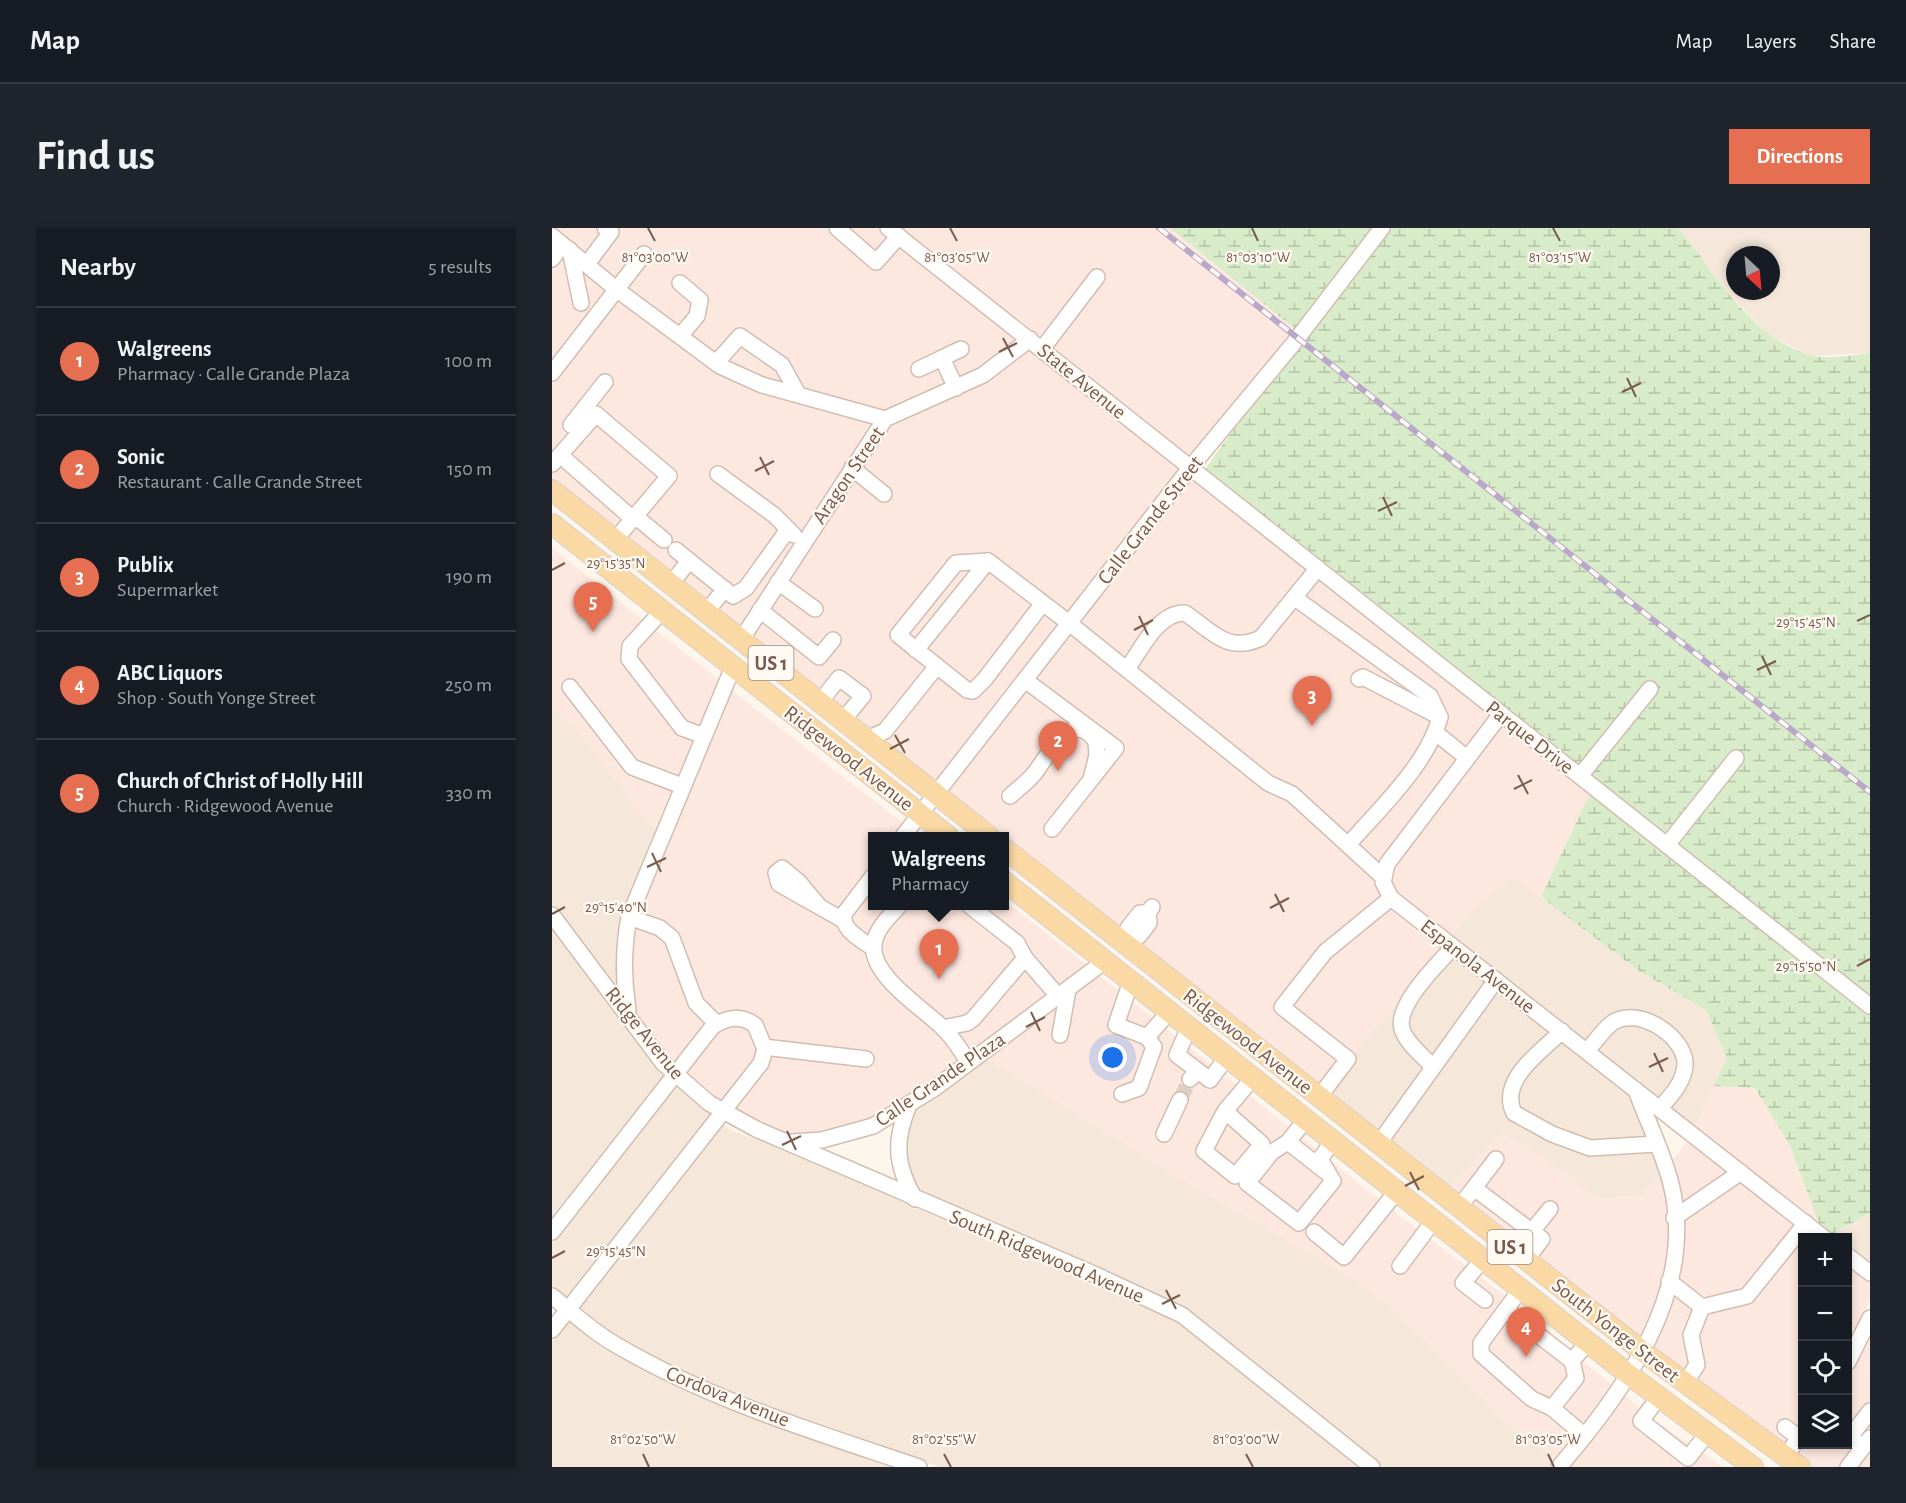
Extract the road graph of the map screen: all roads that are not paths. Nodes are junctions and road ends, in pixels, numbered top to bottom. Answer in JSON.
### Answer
{"nodes":[{"id":1,"x":605,"y":228,"type":"edge"},
{"id":2,"x":837,"y":228,"type":"edge"},
{"id":3,"x":1382,"y":228,"type":"edge"},
{"id":4,"x":900,"y":233,"type":"edge"},
{"id":5,"x":561,"y":244,"type":"edge"},
{"id":6,"x":644,"y":254,"type":"dead end"},
{"id":7,"x":552,"y":259,"type":"edge"},
{"id":8,"x":586,"y":264,"type":"junction"},
{"id":9,"x":1097,"y":277,"type":"dead end"},
{"id":10,"x":680,"y":283,"type":"dead end"},
{"id":11,"x":616,"y":289,"type":"junction"},
{"id":12,"x":580,"y":303,"type":"dead end"},
{"id":13,"x":680,"y":336,"type":"junction"},
{"id":14,"x":1030,"y":339,"type":"junction"},
{"id":15,"x":961,"y":349,"type":"dead end"},
{"id":16,"x":1042,"y":349,"type":"junction"},
{"id":17,"x":942,"y":358,"type":"junction"},
{"id":18,"x":716,"y":363,"type":"junction"},
{"id":19,"x":919,"y":369,"type":"dead end"},
{"id":20,"x":552,"y":373,"type":"edge"},
{"id":21,"x":605,"y":382,"type":"dead end"},
{"id":22,"x":956,"y":388,"type":"junction"},
{"id":23,"x":798,"y":394,"type":"junction"},
{"id":24,"x":885,"y":419,"type":"junction"},
{"id":25,"x":571,"y":425,"type":"dead end"},
{"id":26,"x":556,"y":460,"type":"edge"},
{"id":27,"x":852,"y":468,"type":"junction"},
{"id":28,"x":1190,"y":468,"type":"junction"},
{"id":29,"x":718,"y":474,"type":"dead end"},
{"id":30,"x":552,"y":490,"type":"edge"},
{"id":31,"x":884,"y":494,"type":"dead end"},
{"id":32,"x":634,"y":517,"type":"junction"},
{"id":33,"x":552,"y":524,"type":"edge"},
{"id":34,"x":787,"y":531,"type":"junction"},
{"id":35,"x":615,"y":540,"type":"junction"},
{"id":36,"x":804,"y":542,"type":"junction"},
{"id":37,"x":689,"y":561,"type":"junction"},
{"id":38,"x":988,"y":561,"type":"junction"},
{"id":39,"x":1318,"y":568,"type":"junction"},
{"id":40,"x":778,"y":582,"type":"junction"},
{"id":41,"x":671,"y":584,"type":"junction"},
{"id":42,"x":725,"y":589,"type":"junction"},
{"id":43,"x":1294,"y":598,"type":"junction"},
{"id":44,"x":1043,"y":603,"type":"junction"},
{"id":45,"x":814,"y":609,"type":"dead end"},
{"id":46,"x":760,"y":610,"type":"junction"},
{"id":47,"x":662,"y":611,"type":"junction"},
{"id":48,"x":706,"y":612,"type":"junction"},
{"id":49,"x":1070,"y":623,"type":"junction"},
{"id":50,"x":741,"y":640,"type":"junction"},
{"id":51,"x":833,"y":640,"type":"dead end"},
{"id":52,"x":916,"y":650,"type":"junction"},
{"id":53,"x":937,"y":666,"type":"junction"},
{"id":54,"x":733,"y":667,"type":"junction"},
{"id":55,"x":1127,"y":669,"type":"junction"},
{"id":56,"x":1025,"y":680,"type":"junction"},
{"id":57,"x":1359,"y":680,"type":"dead end"},
{"id":58,"x":570,"y":687,"type":"dead end"},
{"id":59,"x":1650,"y":689,"type":"dead end"},
{"id":60,"x":820,"y":702,"type":"junction"},
{"id":61,"x":1501,"y":714,"type":"junction"},
{"id":62,"x":1440,"y":717,"type":"junction"},
{"id":63,"x":843,"y":720,"type":"junction"},
{"id":64,"x":1436,"y":733,"type":"junction"},
{"id":65,"x":704,"y":736,"type":"junction"},
{"id":66,"x":867,"y":739,"type":"junction"},
{"id":67,"x":1467,"y":758,"type":"junction"},
{"id":68,"x":1736,"y":758,"type":"dead end"},
{"id":69,"x":1580,"y":776,"type":"junction"},
{"id":70,"x":1090,"y":781,"type":"junction"},
{"id":71,"x":682,"y":786,"type":"junction"},
{"id":72,"x":936,"y":794,"type":"junction"},
{"id":73,"x":1010,"y":796,"type":"dead end"},
{"id":74,"x":921,"y":815,"type":"junction"},
{"id":75,"x":1052,"y":829,"type":"dead end"},
{"id":76,"x":907,"y":832,"type":"edge"},
{"id":77,"x":942,"y":832,"type":"edge"},
{"id":78,"x":983,"y":832,"type":"edge"},
{"id":79,"x":1667,"y":845,"type":"junction"},
{"id":80,"x":1348,"y":846,"type":"junction"},
{"id":81,"x":1009,"y":852,"type":"edge"},
{"id":82,"x":1384,"y":878,"type":"junction"},
{"id":83,"x":868,"y":883,"type":"edge"},
{"id":84,"x":1009,"y":885,"type":"edge"},
{"id":85,"x":1391,"y":898,"type":"junction"},
{"id":86,"x":819,"y":906,"type":"dead end"},
{"id":87,"x":896,"y":910,"type":"edge"},
{"id":88,"x":975,"y":910,"type":"edge"},
{"id":89,"x":1150,"y":910,"type":"dead end"},
{"id":90,"x":552,"y":915,"type":"edge"},
{"id":91,"x":629,"y":917,"type":"junction"},
{"id":92,"x":843,"y":920,"type":"junction"},
{"id":93,"x":1127,"y":940,"type":"junction"},
{"id":94,"x":1453,"y":947,"type":"junction"},
{"id":95,"x":874,"y":949,"type":"junction"},
{"id":96,"x":1025,"y":958,"type":"junction"},
{"id":97,"x":1105,"y":961,"type":"junction"},
{"id":98,"x":1496,"y":980,"type":"junction"},
{"id":99,"x":1131,"y":981,"type":"junction"},
{"id":100,"x":1064,"y":993,"type":"junction"},
{"id":101,"x":1870,"y":1006,"type":"edge"},
{"id":102,"x":1169,"y":1012,"type":"junction"},
{"id":103,"x":628,"y":1013,"type":"junction"},
{"id":104,"x":717,"y":1024,"type":"junction"},
{"id":105,"x":1189,"y":1027,"type":"junction"},
{"id":106,"x":943,"y":1028,"type":"junction"},
{"id":107,"x":1562,"y":1031,"type":"junction"},
{"id":108,"x":1060,"y":1035,"type":"dead end"},
{"id":109,"x":1147,"y":1037,"type":"junction"},
{"id":110,"x":764,"y":1047,"type":"junction"},
{"id":111,"x":1587,"y":1051,"type":"junction"},
{"id":112,"x":1227,"y":1057,"type":"junction"},
{"id":113,"x":866,"y":1059,"type":"dead end"},
{"id":114,"x":968,"y":1062,"type":"junction"},
{"id":115,"x":1432,"y":1066,"type":"junction"},
{"id":116,"x":674,"y":1074,"type":"junction"},
{"id":117,"x":1253,"y":1077,"type":"junction"},
{"id":118,"x":1636,"y":1089,"type":"junction"},
{"id":119,"x":1122,"y":1094,"type":"dead end"},
{"id":120,"x":1276,"y":1096,"type":"junction"},
{"id":121,"x":1319,"y":1096,"type":"junction"},
{"id":122,"x":1180,"y":1100,"type":"tunnel mouth"},
{"id":123,"x":909,"y":1105,"type":"junction"},
{"id":124,"x":1660,"y":1108,"type":"junction"},
{"id":125,"x":1225,"y":1111,"type":"dead end"},
{"id":126,"x":724,"y":1112,"type":"junction"},
{"id":127,"x":1306,"y":1119,"type":"junction"},
{"id":128,"x":1164,"y":1134,"type":"dead end"},
{"id":129,"x":1334,"y":1141,"type":"junction"},
{"id":130,"x":789,"y":1142,"type":"junction"},
{"id":131,"x":1288,"y":1142,"type":"junction"},
{"id":132,"x":1379,"y":1143,"type":"junction"},
{"id":133,"x":1656,"y":1144,"type":"junction"},
{"id":134,"x":1496,"y":1159,"type":"dead end"},
{"id":135,"x":1364,"y":1165,"type":"joint"},
{"id":136,"x":1741,"y":1172,"type":"junction"},
{"id":137,"x":1330,"y":1175,"type":"junction"},
{"id":138,"x":1473,"y":1188,"type":"junction"},
{"id":139,"x":1397,"y":1191,"type":"junction"},
{"id":140,"x":915,"y":1199,"type":"junction"},
{"id":141,"x":1459,"y":1207,"type":"junction"},
{"id":142,"x":1550,"y":1209,"type":"dead end"},
{"id":143,"x":1674,"y":1218,"type":"junction"},
{"id":144,"x":1434,"y":1220,"type":"junction"},
{"id":145,"x":1806,"y":1223,"type":"junction"},
{"id":146,"x":1532,"y":1231,"type":"junction"},
{"id":147,"x":552,"y":1232,"type":"edge"},
{"id":148,"x":1314,"y":1232,"type":"dead end"},
{"id":149,"x":1818,"y":1233,"type":"edge"},
{"id":150,"x":1483,"y":1259,"type":"junction"},
{"id":151,"x":1852,"y":1259,"type":"edge"},
{"id":152,"x":1526,"y":1260,"type":"junction"},
{"id":153,"x":1400,"y":1266,"type":"dead end"},
{"id":154,"x":1870,"y":1273,"type":"edge"},
{"id":155,"x":1669,"y":1281,"type":"junction"},
{"id":156,"x":1521,"y":1289,"type":"junction"},
{"id":157,"x":552,"y":1296,"type":"edge"},
{"id":158,"x":1485,"y":1300,"type":"dead end"},
{"id":159,"x":1702,"y":1307,"type":"junction"},
{"id":160,"x":569,"y":1309,"type":"junction"},
{"id":161,"x":1506,"y":1310,"type":"junction"},
{"id":162,"x":1870,"y":1318,"type":"edge"},
{"id":163,"x":552,"y":1330,"type":"edge"},
{"id":164,"x":1587,"y":1342,"type":"junction"},
{"id":165,"x":1642,"y":1351,"type":"junction"},
{"id":166,"x":1852,"y":1354,"type":"edge"},
{"id":167,"x":1572,"y":1361,"type":"junction"},
{"id":168,"x":1628,"y":1374,"type":"junction"},
{"id":169,"x":1684,"y":1383,"type":"junction"},
{"id":170,"x":1659,"y":1397,"type":"junction"},
{"id":171,"x":1552,"y":1408,"type":"junction"},
{"id":172,"x":1870,"y":1411,"type":"edge"},
{"id":173,"x":1785,"y":1427,"type":"dead end"},
{"id":174,"x":1707,"y":1434,"type":"junction"},
{"id":175,"x":1798,"y":1434,"type":"edge"},
{"id":176,"x":1585,"y":1436,"type":"junction"},
{"id":177,"x":1866,"y":1443,"type":"edge"},
{"id":178,"x":1798,"y":1444,"type":"edge"},
{"id":179,"x":1792,"y":1462,"type":"edge"},
{"id":180,"x":919,"y":1467,"type":"edge"},
{"id":181,"x":1372,"y":1467,"type":"edge"},
{"id":182,"x":1559,"y":1467,"type":"edge"},
{"id":183,"x":1753,"y":1467,"type":"edge"},
{"id":184,"x":1848,"y":1467,"type":"edge"}],
"edges":[{"from":1,"to":8,"type":"street"},
{"from":2,"to":4,"type":"street"},
{"from":3,"to":28,"type":"street","name":"Calle Grande Street"},
{"from":4,"to":14,"type":"street","name":"State Avenue"},
{"from":5,"to":7,"type":"street"},
{"from":5,"to":8,"type":"street"},
{"from":5,"to":12,"type":"street"},
{"from":6,"to":11,"type":"street"},
{"from":8,"to":11,"type":"street"},
{"from":9,"to":16,"type":"street"},
{"from":10,"to":13,"type":"street"},
{"from":11,"to":13,"type":"street"},
{"from":11,"to":20,"type":"street"},
{"from":13,"to":18,"type":"street"},
{"from":14,"to":16,"type":"street","name":"State Avenue"},
{"from":14,"to":22,"type":"street","name":"Aragon Street"},
{"from":15,"to":17,"type":"street"},
{"from":16,"to":28,"type":"street","name":"State Avenue"},
{"from":17,"to":19,"type":"street"},
{"from":17,"to":22,"type":"street"},
{"from":18,"to":23,"type":"street"},
{"from":18,"to":23,"type":"street"},
{"from":21,"to":25,"type":"street"},
{"from":22,"to":24,"type":"street","name":"Aragon Street"},
{"from":23,"to":24,"type":"street"},
{"from":24,"to":27,"type":"street","name":"Aragon Street"},
{"from":26,"to":32,"type":"street"},
{"from":26,"to":32,"type":"street"},
{"from":27,"to":31,"type":"street"},
{"from":27,"to":36,"type":"street","name":"Aragon Street"},
{"from":28,"to":39,"type":"street","name":"Parque Drive"},
{"from":28,"to":49,"type":"street","name":"Calle Grande Street"},
{"from":29,"to":34,"type":"street"},
{"from":30,"to":35,"type":"main road","name":"Ridgewood Avenue","number":"US 1"},
{"from":32,"to":35,"type":"street"},
{"from":32,"to":37,"type":"street"},
{"from":33,"to":47,"type":"main road","name":"Ridgewood Avenue","number":"US 1"},
{"from":34,"to":36,"type":"street"},
{"from":34,"to":42,"type":"street"},
{"from":35,"to":41,"type":"main road","name":"Ridgewood Avenue","number":"US 1"},
{"from":36,"to":40,"type":"street","name":"Aragon Street"},
{"from":37,"to":41,"type":"street"},
{"from":37,"to":42,"type":"street"},
{"from":38,"to":44,"type":"street"},
{"from":38,"to":52,"type":"street"},
{"from":38,"to":52,"type":"street"},
{"from":39,"to":43,"type":"street"},
{"from":39,"to":61,"type":"street","name":"Parque Drive"},
{"from":40,"to":45,"type":"street"},
{"from":40,"to":46,"type":"street","name":"Aragon Street"},
{"from":41,"to":48,"type":"main road","name":"Ridgewood Avenue","number":"US 1"},
{"from":42,"to":48,"type":"street"},
{"from":43,"to":55,"type":"street"},
{"from":43,"to":62,"type":"street"},
{"from":44,"to":49,"type":"street"},
{"from":44,"to":53,"type":"street"},
{"from":46,"to":50,"type":"street","name":"Aragon Street"},
{"from":46,"to":51,"type":"street"},
{"from":47,"to":54,"type":"main road","name":"Ridgewood Avenue","number":"US 1"},
{"from":47,"to":65,"type":"street"},
{"from":48,"to":50,"type":"main road","name":"Ridgewood Avenue","number":"US 1"},
{"from":49,"to":55,"type":"street"},
{"from":49,"to":56,"type":"street","name":"Calle Grande Street"},
{"from":50,"to":60,"type":"main road","name":"Ridgewood Avenue","number":"US 1"},
{"from":52,"to":53,"type":"street"},
{"from":53,"to":66,"type":"street"},
{"from":54,"to":65,"type":"street"},
{"from":54,"to":74,"type":"main road","name":"Ridgewood Avenue","number":"US 1"},
{"from":55,"to":80,"type":"street"},
{"from":56,"to":70,"type":"street"},
{"from":56,"to":72,"type":"street","name":"Calle Grande Street"},
{"from":57,"to":62,"type":"street"},
{"from":58,"to":71,"type":"street"},
{"from":59,"to":69,"type":"street"},
{"from":60,"to":63,"type":"main road","name":"Ridgewood Avenue","number":"US 1"},
{"from":60,"to":63,"type":"street"},
{"from":61,"to":67,"type":"street"},
{"from":61,"to":69,"type":"street","name":"Parque Drive"},
{"from":62,"to":64,"type":"street"},
{"from":63,"to":66,"type":"main road","name":"Ridgewood Avenue","number":"US 1"},
{"from":64,"to":67,"type":"street"},
{"from":64,"to":80,"type":"street"},
{"from":65,"to":71,"type":"street"},
{"from":66,"to":72,"type":"main road","name":"Ridgewood Avenue","number":"US 1"},
{"from":67,"to":82,"type":"street"},
{"from":68,"to":79,"type":"street"},
{"from":69,"to":79,"type":"street","name":"Parque Drive"},
{"from":70,"to":73,"type":"street"},
{"from":70,"to":75,"type":"street"},
{"from":71,"to":91,"type":"street"},
{"from":72,"to":74,"type":"street","name":"Calle Grande Street"},
{"from":72,"to":78,"type":"main road","name":"Ridgewood Avenue","number":"US 1"},
{"from":74,"to":76,"type":"street","name":"Calle Grande Street"},
{"from":74,"to":77,"type":"main road","name":"Ridgewood Avenue","number":"US 1"},
{"from":79,"to":101,"type":"street","name":"Parque Drive"},
{"from":80,"to":82,"type":"street"},
{"from":81,"to":93,"type":"main road","name":"Ridgewood Avenue","number":"US 1"},
{"from":82,"to":85,"type":"street"},
{"from":83,"to":92,"type":"street"},
{"from":84,"to":97,"type":"main road","name":"Ridgewood Avenue","number":"US 1"},
{"from":85,"to":94,"type":"street","name":"Espanola Avenue"},
{"from":85,"to":121,"type":"street"},
{"from":86,"to":92,"type":"street"},
{"from":87,"to":95,"type":"street"},
{"from":88,"to":96,"type":"street"},
{"from":89,"to":93,"type":"street"},
{"from":90,"to":103,"type":"street","name":"Ridge Avenue"},
{"from":91,"to":103,"type":"street"},
{"from":91,"to":104,"type":"street"},
{"from":92,"to":95,"type":"street"},
{"from":93,"to":121,"type":"main road","name":"Ridgewood Avenue","number":"US 1"},
{"from":94,"to":98,"type":"street","name":"Espanola Avenue"},
{"from":94,"to":115,"type":"street"},
{"from":95,"to":106,"type":"street"},
{"from":96,"to":100,"type":"street"},
{"from":96,"to":106,"type":"street"},
{"from":97,"to":99,"type":"main road","name":"Ridgewood Avenue","number":"US 1"},
{"from":97,"to":100,"type":"street","name":"Calle Grande Plaza"},
{"from":98,"to":107,"type":"street","name":"Espanola Avenue"},
{"from":98,"to":115,"type":"street"},
{"from":99,"to":102,"type":"main road","name":"Ridgewood Avenue","number":"US 1"},
{"from":99,"to":109,"type":"street"},
{"from":100,"to":108,"type":"street"},
{"from":100,"to":114,"type":"street","name":"Calle Grande Plaza"},
{"from":102,"to":105,"type":"main road","name":"Ridgewood Avenue","number":"US 1"},
{"from":102,"to":109,"type":"street"},
{"from":103,"to":116,"type":"street","name":"Ridge Avenue"},
{"from":104,"to":110,"type":"street"},
{"from":104,"to":116,"type":"street"},
{"from":105,"to":112,"type":"main road","name":"Ridgewood Avenue","number":"US 1"},
{"from":105,"to":112,"type":"street"},
{"from":106,"to":114,"type":"street"},
{"from":107,"to":111,"type":"street","name":"Espanola Avenue"},
{"from":107,"to":133,"type":"street"},
{"from":109,"to":119,"type":"street"},
{"from":110,"to":113,"type":"street"},
{"from":110,"to":126,"type":"street"},
{"from":111,"to":118,"type":"street","name":"Espanola Avenue"},
{"from":111,"to":124,"type":"street"},
{"from":112,"to":117,"type":"main road","name":"Ridgewood Avenue","number":"US 1"},
{"from":114,"to":123,"type":"street","name":"Calle Grande Plaza"},
{"from":115,"to":132,"type":"street"},
{"from":116,"to":126,"type":"street","name":"Ridge Avenue"},
{"from":116,"to":147,"type":"street"},
{"from":117,"to":120,"type":"main road","name":"Ridgewood Avenue","number":"US 1"},
{"from":117,"to":125,"type":"street"},
{"from":118,"to":124,"type":"street","name":"Espanola Avenue"},
{"from":118,"to":133,"type":"street"},
{"from":120,"to":121,"type":"main road"},
{"from":120,"to":127,"type":"main road","name":"Ridgewood Avenue","number":"US 1"},
{"from":121,"to":132,"type":"main road","name":"Ridgewood Avenue","number":"US 1"},
{"from":122,"to":128,"type":"street"},
{"from":123,"to":130,"type":"street","name":"Calle Grande Plaza"},
{"from":123,"to":140,"type":"street"},
{"from":124,"to":136,"type":"street","name":"Espanola Avenue"},
{"from":126,"to":130,"type":"street","name":"Ridge Avenue"},
{"from":126,"to":160,"type":"street"},
{"from":127,"to":129,"type":"main road","name":"Ridgewood Avenue","number":"US 1"},
{"from":127,"to":131,"type":"street"},
{"from":129,"to":135,"type":"main road","name":"Ridgewood Avenue","number":"US 1"},
{"from":129,"to":137,"type":"street"},
{"from":130,"to":140,"type":"street","name":"South Ridgewood Avenue"},
{"from":131,"to":137,"type":"street"},
{"from":131,"to":137,"type":"street"},
{"from":132,"to":141,"type":"main road","name":"South Yonge Street","number":"US 1"},
{"from":133,"to":143,"type":"street"},
{"from":134,"to":138,"type":"street"},
{"from":135,"to":139,"type":"main road","name":"South Yonge Street","number":"US 1"},
{"from":136,"to":143,"type":"street"},
{"from":136,"to":145,"type":"street","name":"Espanola Avenue"},
{"from":138,"to":141,"type":"street"},
{"from":138,"to":146,"type":"street"},
{"from":139,"to":144,"type":"main road","name":"South Yonge Street","number":"US 1"},
{"from":139,"to":148,"type":"street"},
{"from":140,"to":181,"type":"street","name":"South Ridgewood Avenue"},
{"from":141,"to":152,"type":"main road","name":"South Yonge Street","number":"US 1"},
{"from":142,"to":146,"type":"street"},
{"from":143,"to":155,"type":"street"},
{"from":144,"to":150,"type":"main road","name":"South Yonge Street","number":"US 1"},
{"from":144,"to":153,"type":"street"},
{"from":145,"to":149,"type":"street","name":"Espanola Avenue"},
{"from":145,"to":159,"type":"street"},
{"from":146,"to":152,"type":"street"},
{"from":150,"to":156,"type":"main road","name":"South Yonge Street","number":"US 1"},
{"from":150,"to":158,"type":"street"},
{"from":151,"to":154,"type":"street"},
{"from":152,"to":165,"type":"main road","name":"South Yonge Street","number":"US 1"},
{"from":155,"to":159,"type":"street"},
{"from":155,"to":165,"type":"street"},
{"from":156,"to":161,"type":"street"},
{"from":156,"to":164,"type":"main road","name":"South Yonge Street","number":"US 1"},
{"from":157,"to":160,"type":"street","name":"Cordova Avenue"},
{"from":159,"to":169,"type":"street"},
{"from":160,"to":163,"type":"street"},
{"from":160,"to":180,"type":"street","name":"Cordova Avenue"},
{"from":161,"to":167,"type":"street"},
{"from":161,"to":171,"type":"street"},
{"from":162,"to":166,"type":"street"},
{"from":164,"to":167,"type":"street"},
{"from":164,"to":168,"type":"main road","name":"South Yonge Street","number":"US 1"},
{"from":165,"to":168,"type":"street"},
{"from":165,"to":169,"type":"main road","name":"South Yonge Street","number":"US 1"},
{"from":167,"to":171,"type":"street"},
{"from":168,"to":170,"type":"main road","name":"South Yonge Street","number":"US 1"},
{"from":168,"to":176,"type":"street"},
{"from":169,"to":179,"type":"main road","name":"South Yonge Street","number":"US 1"},
{"from":170,"to":174,"type":"main road","name":"South Yonge Street","number":"US 1"},
{"from":170,"to":174,"type":"street"},
{"from":171,"to":176,"type":"street"},
{"from":172,"to":177,"type":"street"},
{"from":173,"to":175,"type":"street"},
{"from":174,"to":183,"type":"main road","name":"South Yonge Street","number":"US 1"},
{"from":176,"to":182,"type":"street"},
{"from":177,"to":184,"type":"street"},
{"from":178,"to":179,"type":"street"}]}
